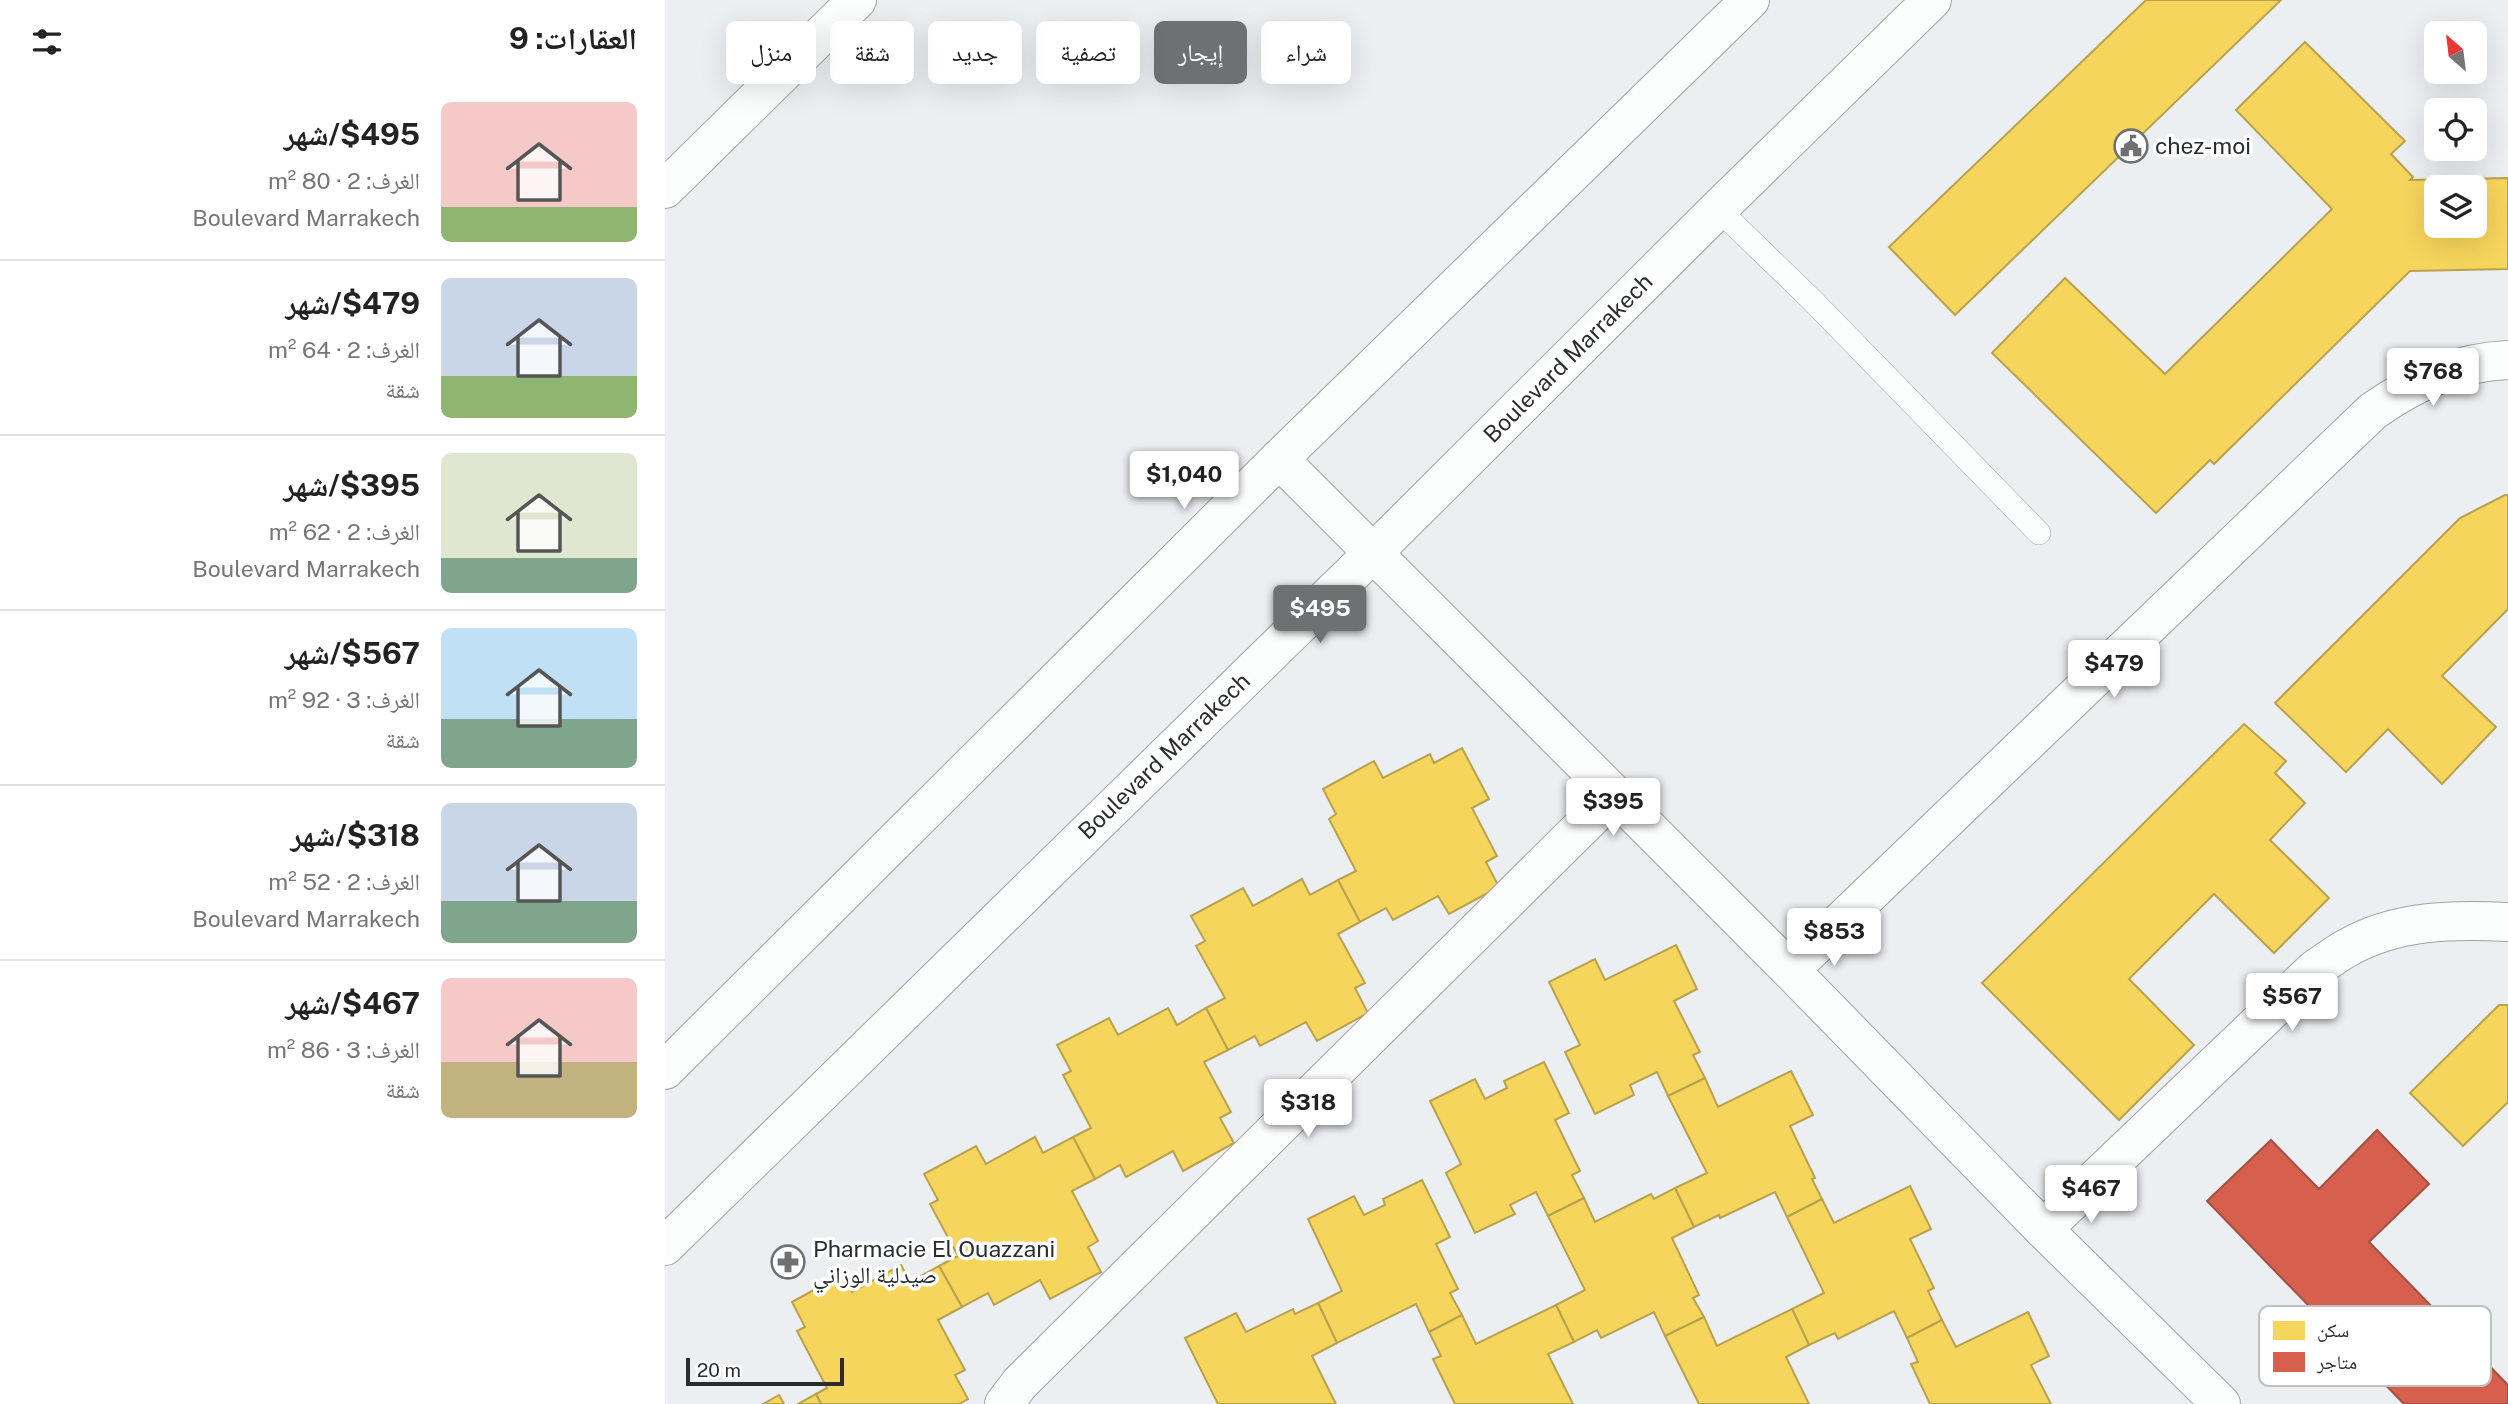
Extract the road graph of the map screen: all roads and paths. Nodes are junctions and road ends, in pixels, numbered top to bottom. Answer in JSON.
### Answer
{"nodes":[{"id":1,"x":857,"y":0,"type":"edge"},
{"id":2,"x":1750,"y":0,"type":"edge"},
{"id":3,"x":1932,"y":0,"type":"edge"},
{"id":4,"x":665,"y":189,"type":"edge"},
{"id":5,"x":1718,"y":209,"type":"junction"},
{"id":6,"x":2508,"y":360,"type":"edge"},
{"id":7,"x":1279,"y":459,"type":"junction"},
{"id":8,"x":2039,"y":533,"type":"dead end"},
{"id":9,"x":1373,"y":553,"type":"junction"},
{"id":10,"x":1614,"y":795,"type":"junction"},
{"id":11,"x":2508,"y":922,"type":"edge"},
{"id":12,"x":1790,"y":970,"type":"junction"},
{"id":13,"x":665,"y":1070,"type":"edge"},
{"id":14,"x":2043,"y":1229,"type":"junction"},
{"id":15,"x":665,"y":1247,"type":"edge"},
{"id":16,"x":1004,"y":1404,"type":"edge"},
{"id":17,"x":2221,"y":1404,"type":"edge"}],
"edges":[{"from":1,"to":4,"type":"street"},
{"from":2,"to":7,"type":"street"},
{"from":3,"to":5,"type":"street","name":"Boulevard Marrakech"},
{"from":5,"to":8,"type":"lane"},
{"from":5,"to":9,"type":"street","name":"Boulevard Marrakech"},
{"from":6,"to":12,"type":"street"},
{"from":7,"to":9,"type":"street"},
{"from":7,"to":13,"type":"street"},
{"from":9,"to":10,"type":"street"},
{"from":9,"to":15,"type":"street","name":"Boulevard Marrakech"},
{"from":10,"to":12,"type":"street"},
{"from":10,"to":16,"type":"street"},
{"from":11,"to":14,"type":"street"},
{"from":12,"to":14,"type":"street"},
{"from":14,"to":17,"type":"street"}]}
